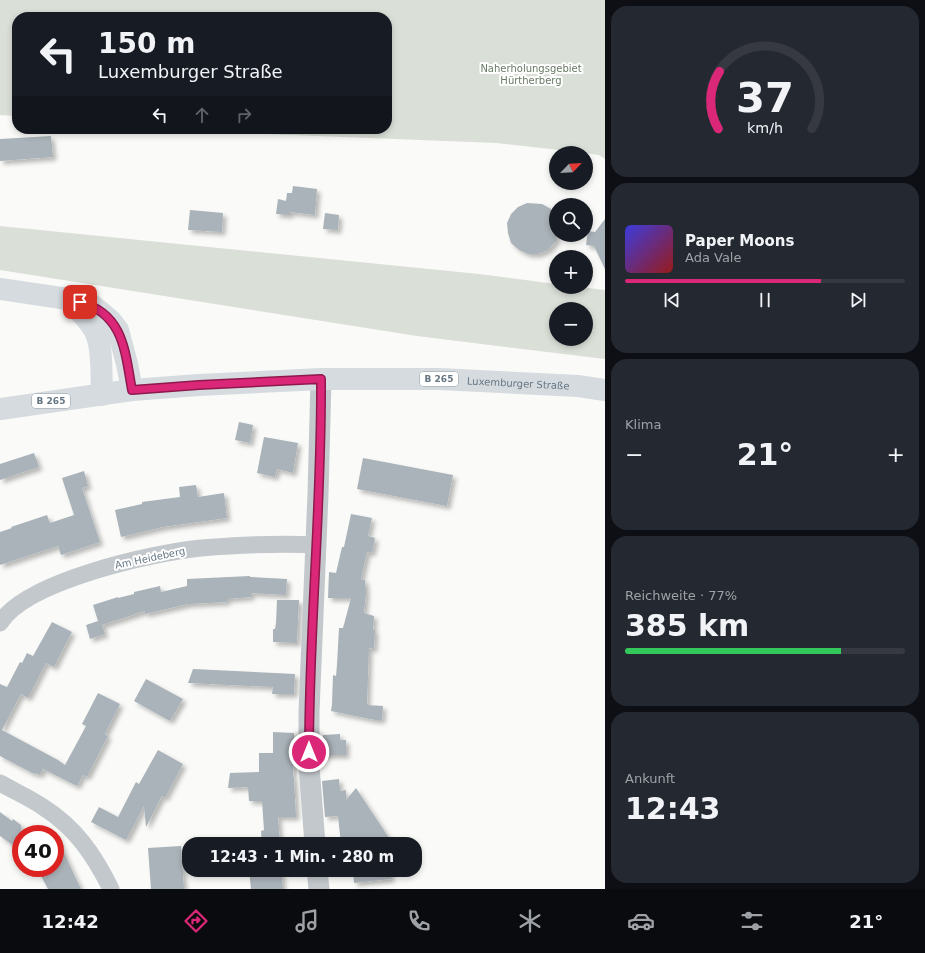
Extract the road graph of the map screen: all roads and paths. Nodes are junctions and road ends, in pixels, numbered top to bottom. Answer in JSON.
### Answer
{"nodes":[{"id":1,"x":0,"y":289,"type":"edge"},
{"id":2,"x":68,"y":299,"type":"junction"},
{"id":3,"x":321,"y":379,"type":"junction"},
{"id":4,"x":132,"y":390,"type":"junction"},
{"id":5,"x":605,"y":390,"type":"edge"},
{"id":6,"x":102,"y":395,"type":"junction"},
{"id":7,"x":0,"y":409,"type":"edge"},
{"id":8,"x":316,"y":545,"type":"junction"},
{"id":9,"x":0,"y":623,"type":"edge"},
{"id":10,"x":0,"y":784,"type":"edge"},
{"id":11,"x":314,"y":837,"type":"edge"},
{"id":12,"x":318,"y":877,"type":"edge"},
{"id":13,"x":111,"y":889,"type":"edge"},
{"id":14,"x":319,"y":889,"type":"edge"}],
"edges":[{"from":1,"to":2,"type":"main road"},
{"from":2,"to":4,"type":"main road"},
{"from":2,"to":6,"type":"main road"},
{"from":3,"to":4,"type":"main road","name":"Luxemburger Straße","number":"B 265"},
{"from":3,"to":5,"type":"main road","name":"Luxemburger Straße","number":"B 265"},
{"from":3,"to":8,"type":"street"},
{"from":4,"to":6,"type":"main road","name":"Luxemburger Straße","number":"B 265"},
{"from":6,"to":7,"type":"main road","name":"Luxemburger Straße","number":"B 265"},
{"from":8,"to":9,"type":"street","name":"Am Heideberg"},
{"from":8,"to":11,"type":"street"},
{"from":10,"to":13,"type":"street"},
{"from":12,"to":14,"type":"street"}]}
